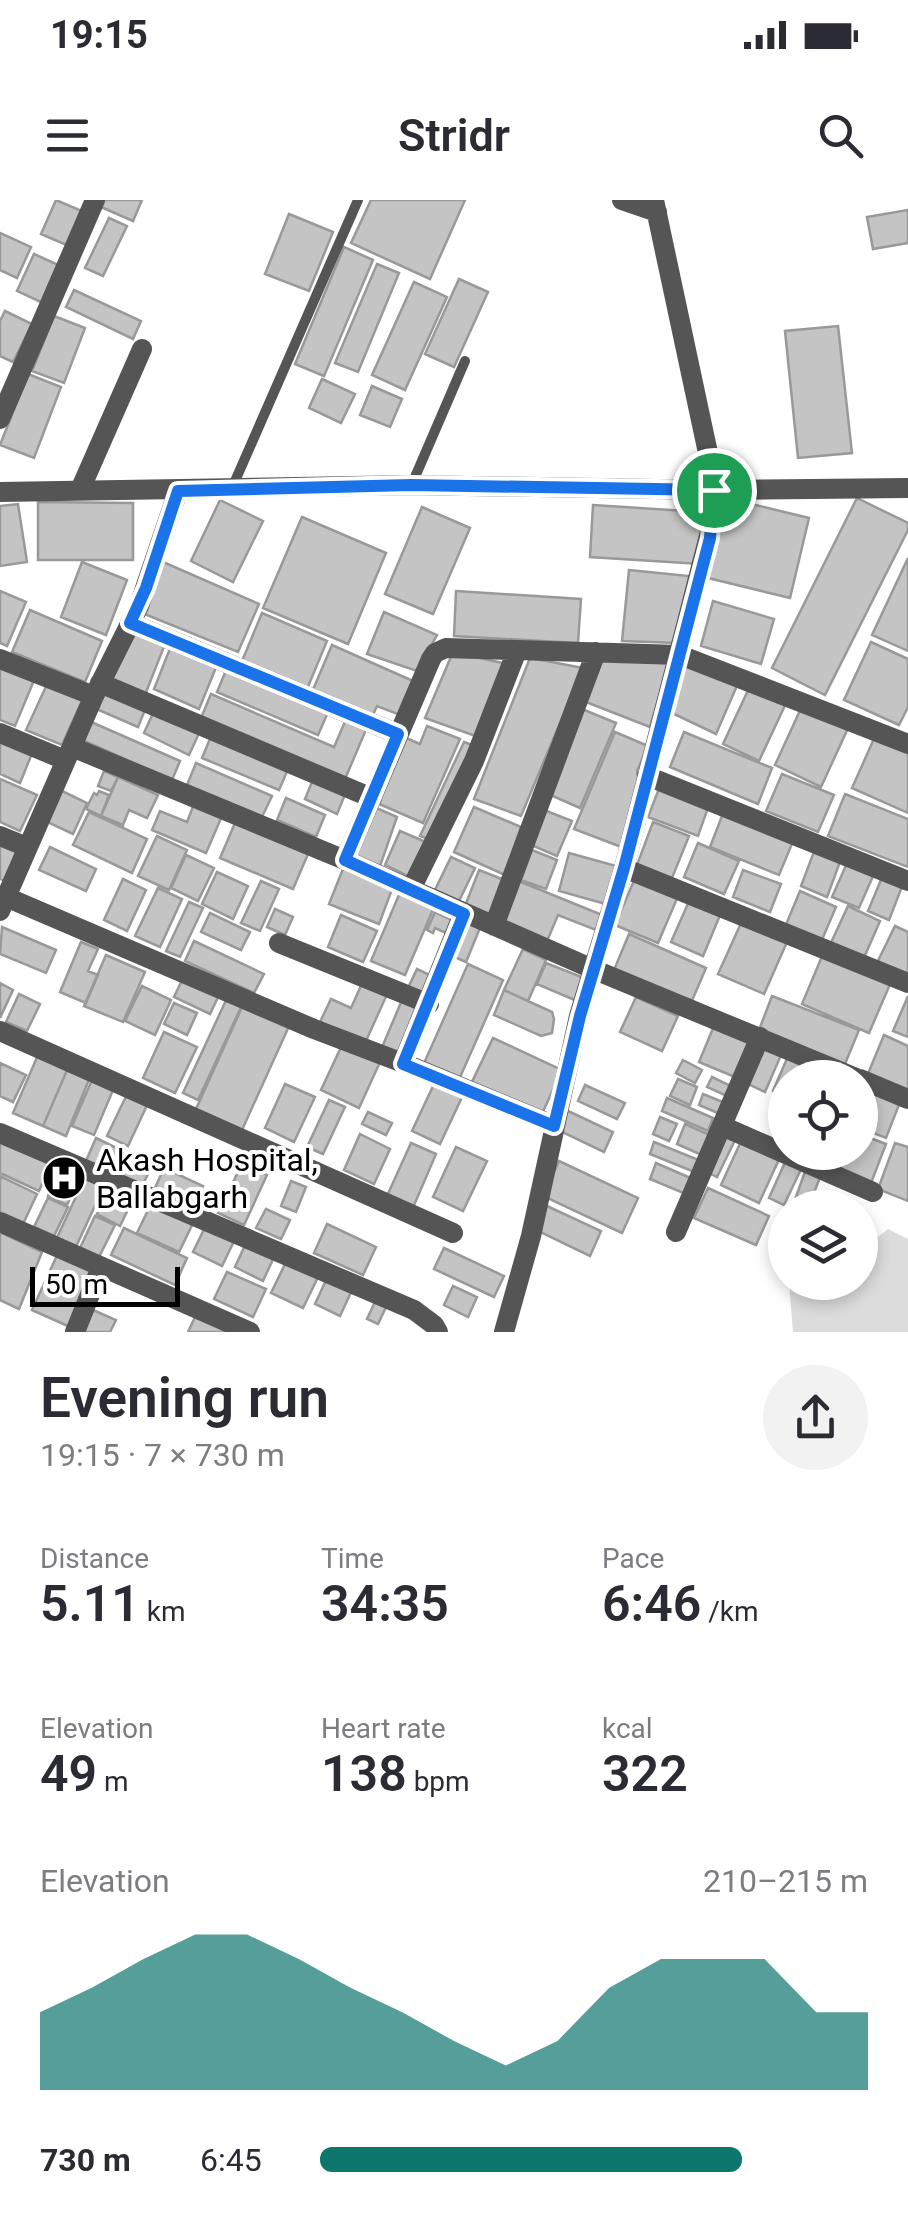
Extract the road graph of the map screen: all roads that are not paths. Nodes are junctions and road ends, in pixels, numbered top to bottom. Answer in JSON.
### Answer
{"nodes":[{"id":1,"x":96,"y":200,"type":"edge"},
{"id":2,"x":358,"y":200,"type":"edge"},
{"id":3,"x":622,"y":200,"type":"edge"},
{"id":4,"x":655,"y":206,"type":"edge"},
{"id":5,"x":142,"y":348,"type":"dead end"},
{"id":6,"x":464,"y":361,"type":"dead end"},
{"id":7,"x":0,"y":419,"type":"edge"},
{"id":8,"x":411,"y":485,"type":"junction"},
{"id":9,"x":908,"y":488,"type":"edge"},
{"id":10,"x":232,"y":489,"type":"junction"},
{"id":11,"x":80,"y":490,"type":"junction"},
{"id":12,"x":714,"y":490,"type":"junction"},
{"id":13,"x":178,"y":491,"type":"junction"},
{"id":14,"x":0,"y":492,"type":"edge"},
{"id":15,"x":130,"y":623,"type":"junction"},
{"id":16,"x":516,"y":652,"type":"junction"},
{"id":17,"x":596,"y":652,"type":"junction"},
{"id":18,"x":680,"y":655,"type":"junction"},
{"id":19,"x":0,"y":659,"type":"edge"},
{"id":20,"x":97,"y":690,"type":"junction"},
{"id":21,"x":0,"y":733,"type":"edge"},
{"id":22,"x":398,"y":734,"type":"junction"},
{"id":23,"x":908,"y":744,"type":"edge"},
{"id":24,"x":69,"y":753,"type":"junction"},
{"id":25,"x":648,"y":776,"type":"junction"},
{"id":26,"x":372,"y":798,"type":"junction"},
{"id":27,"x":0,"y":836,"type":"edge"},
{"id":28,"x":27,"y":847,"type":"junction"},
{"id":29,"x":345,"y":860,"type":"junction"},
{"id":30,"x":624,"y":868,"type":"junction"},
{"id":31,"x":908,"y":882,"type":"edge"},
{"id":32,"x":411,"y":889,"type":"junction"},
{"id":33,"x":3,"y":904,"type":"edge"},
{"id":34,"x":464,"y":914,"type":"junction"},
{"id":35,"x":494,"y":926,"type":"junction"},
{"id":36,"x":279,"y":942,"type":"dead end"},
{"id":37,"x":595,"y":970,"type":"junction"},
{"id":38,"x":908,"y":983,"type":"edge"},
{"id":39,"x":429,"y":1004,"type":"junction"},
{"id":40,"x":0,"y":1031,"type":"edge"},
{"id":41,"x":760,"y":1037,"type":"junction"},
{"id":42,"x":815,"y":1060,"type":"edge"},
{"id":43,"x":403,"y":1064,"type":"junction"},
{"id":44,"x":878,"y":1087,"type":"edge"},
{"id":45,"x":908,"y":1100,"type":"edge"},
{"id":46,"x":554,"y":1126,"type":"junction"},
{"id":47,"x":722,"y":1126,"type":"junction"},
{"id":48,"x":0,"y":1133,"type":"edge"},
{"id":49,"x":868,"y":1190,"type":"edge"},
{"id":50,"x":0,"y":1222,"type":"edge"},
{"id":51,"x":676,"y":1232,"type":"dead end"},
{"id":52,"x":453,"y":1233,"type":"dead end"},
{"id":53,"x":101,"y":1266,"type":"junction"},
{"id":54,"x":74,"y":1332,"type":"edge"},
{"id":55,"x":250,"y":1332,"type":"edge"},
{"id":56,"x":438,"y":1332,"type":"edge"},
{"id":57,"x":504,"y":1332,"type":"edge"}],
"edges":[{"from":1,"to":7,"type":"street"},
{"from":2,"to":10,"type":"lane"},
{"from":3,"to":4,"type":"street"},
{"from":4,"to":12,"type":"street"},
{"from":5,"to":11,"type":"street"},
{"from":6,"to":8,"type":"lane"},
{"from":8,"to":10,"type":"street"},
{"from":8,"to":12,"type":"street"},
{"from":9,"to":12,"type":"street"},
{"from":10,"to":13,"type":"street"},
{"from":11,"to":13,"type":"street"},
{"from":11,"to":14,"type":"street"},
{"from":12,"to":18,"type":"street"},
{"from":13,"to":15,"type":"street"},
{"from":15,"to":20,"type":"street"},
{"from":15,"to":22,"type":"street"},
{"from":16,"to":17,"type":"street"},
{"from":16,"to":22,"type":"street"},
{"from":16,"to":32,"type":"street"},
{"from":17,"to":18,"type":"street"},
{"from":17,"to":35,"type":"street"},
{"from":18,"to":23,"type":"street"},
{"from":18,"to":25,"type":"street"},
{"from":19,"to":20,"type":"street"},
{"from":20,"to":24,"type":"street"},
{"from":20,"to":26,"type":"street"},
{"from":21,"to":24,"type":"street"},
{"from":22,"to":26,"type":"street"},
{"from":24,"to":28,"type":"street"},
{"from":24,"to":29,"type":"street"},
{"from":25,"to":30,"type":"street"},
{"from":25,"to":31,"type":"street"},
{"from":26,"to":29,"type":"street"},
{"from":27,"to":28,"type":"street"},
{"from":28,"to":33,"type":"street"},
{"from":29,"to":32,"type":"street"},
{"from":30,"to":37,"type":"street"},
{"from":30,"to":38,"type":"street"},
{"from":32,"to":34,"type":"street"},
{"from":33,"to":43,"type":"street"},
{"from":34,"to":35,"type":"street"},
{"from":34,"to":39,"type":"street"},
{"from":35,"to":37,"type":"street"},
{"from":36,"to":39,"type":"street"},
{"from":37,"to":41,"type":"street"},
{"from":37,"to":46,"type":"street"},
{"from":39,"to":43,"type":"street"},
{"from":40,"to":52,"type":"street"},
{"from":41,"to":42,"type":"street"},
{"from":41,"to":47,"type":"street"},
{"from":43,"to":46,"type":"street"},
{"from":44,"to":45,"type":"street"},
{"from":46,"to":57,"type":"street"},
{"from":47,"to":49,"type":"street"},
{"from":47,"to":51,"type":"street"},
{"from":48,"to":56,"type":"street"},
{"from":50,"to":53,"type":"street"},
{"from":53,"to":54,"type":"street"},
{"from":53,"to":55,"type":"street"}]}
